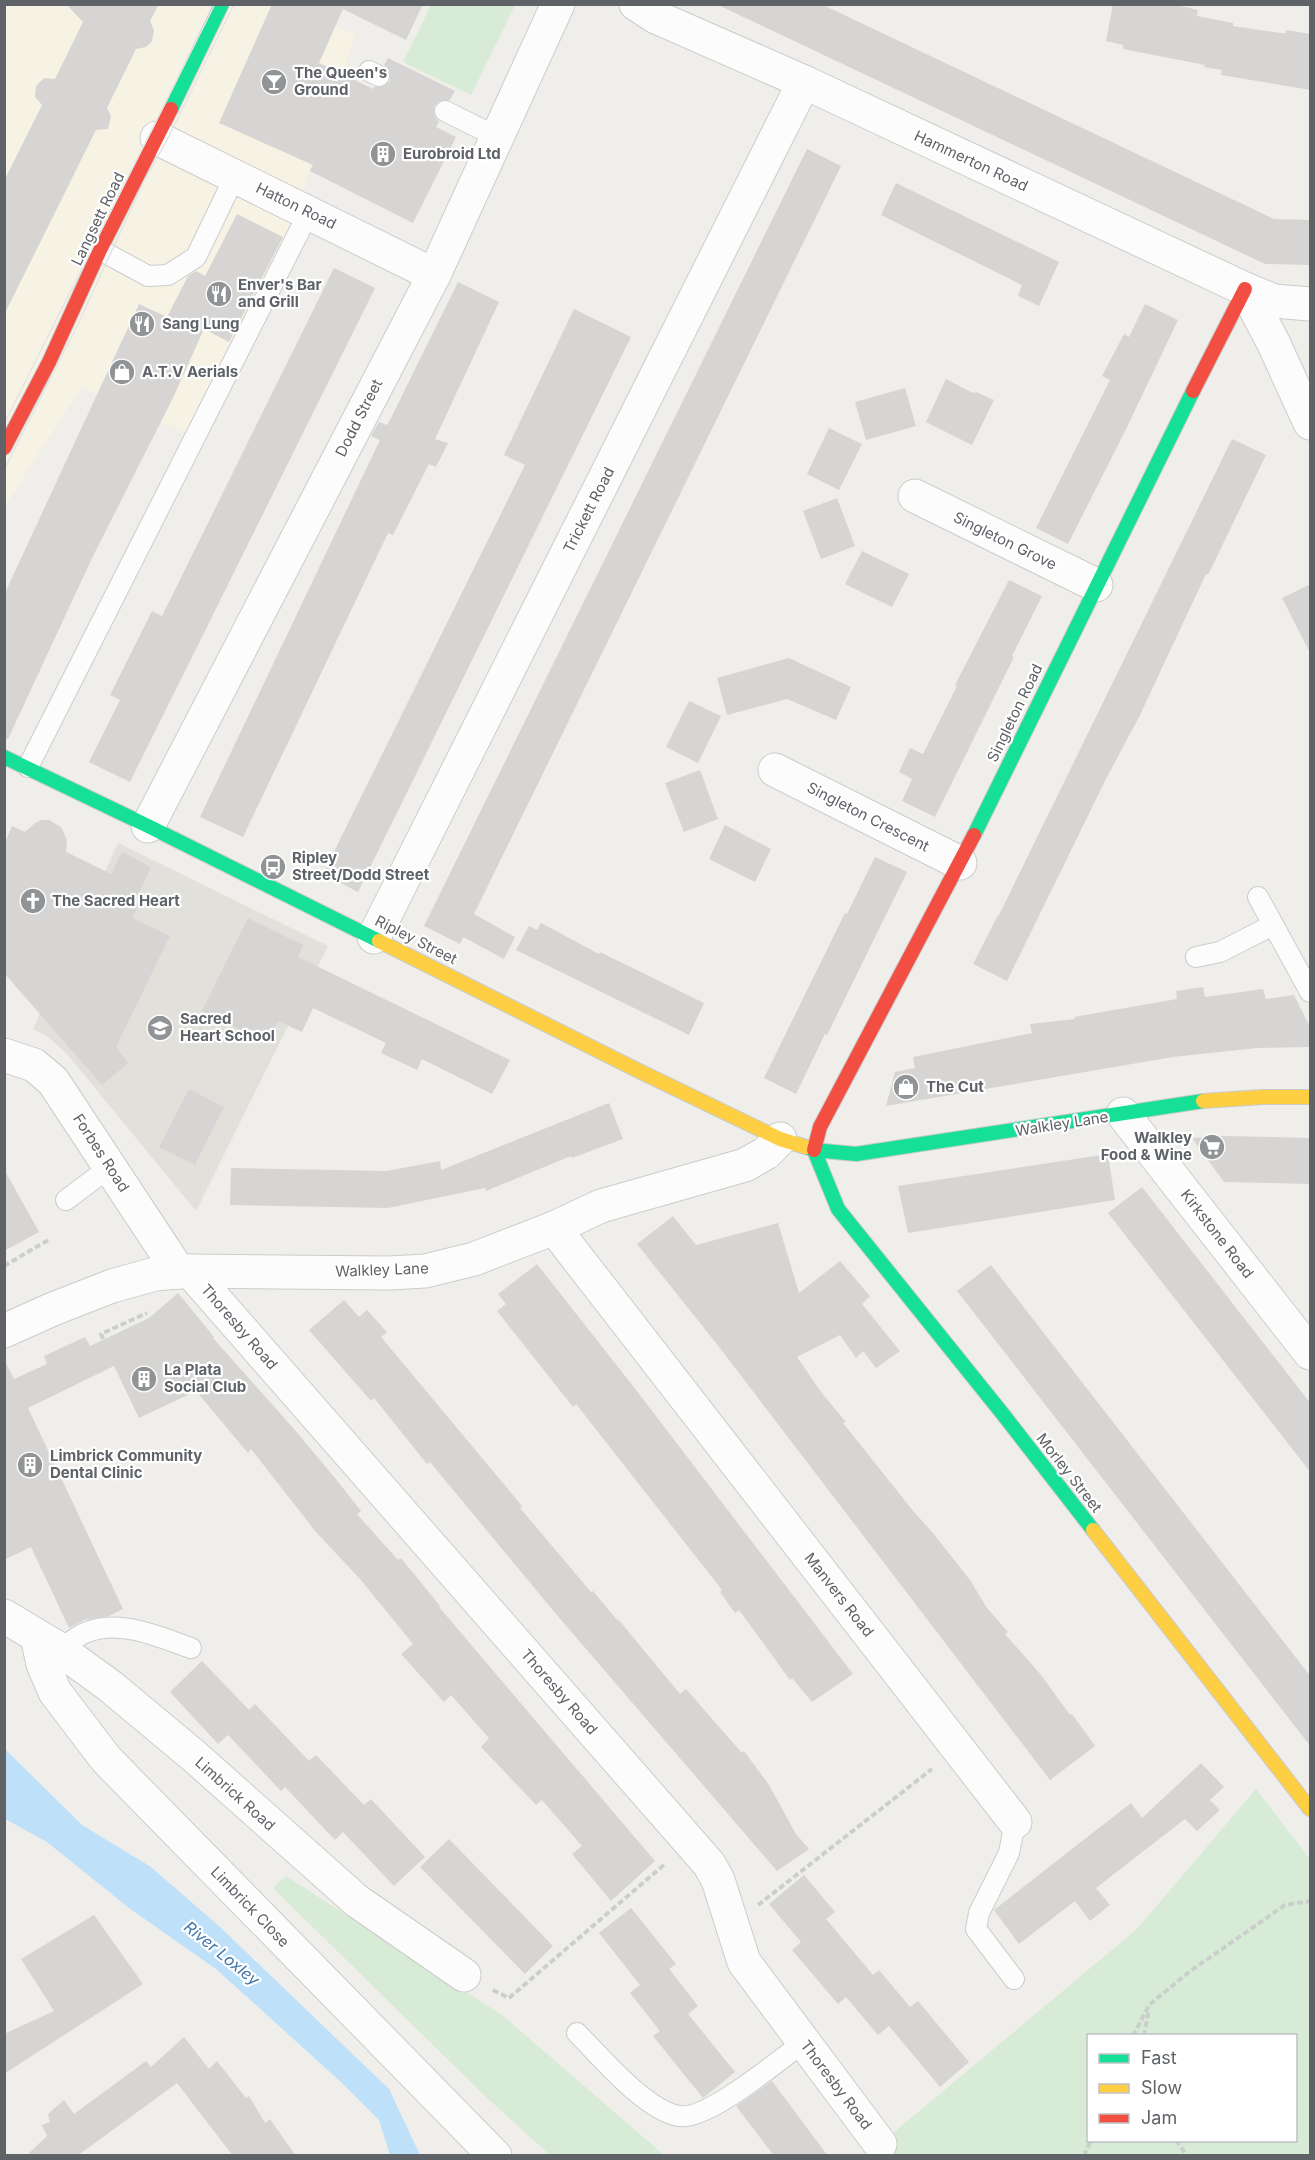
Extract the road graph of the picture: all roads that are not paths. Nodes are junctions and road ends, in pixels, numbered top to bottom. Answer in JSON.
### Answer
{"nodes":[{"id":1,"x":222,"y":4,"type":"edge"},
{"id":2,"x":558,"y":4,"type":"edge"},
{"id":3,"x":636,"y":4,"type":"edge"},
{"id":4,"x":804,"y":82,"type":"junction"},
{"id":5,"x":445,"y":111,"type":"dead end"},
{"id":6,"x":497,"y":137,"type":"junction"},
{"id":7,"x":157,"y":138,"type":"junction"},
{"id":8,"x":235,"y":176,"type":"junction"},
{"id":9,"x":309,"y":212,"type":"junction"},
{"id":10,"x":100,"y":250,"type":"junction"},
{"id":11,"x":434,"y":275,"type":"junction"},
{"id":12,"x":1245,"y":290,"type":"junction"},
{"id":13,"x":1311,"y":304,"type":"edge"},
{"id":14,"x":1311,"y":423,"type":"edge"},
{"id":15,"x":4,"y":448,"type":"edge"},
{"id":16,"x":915,"y":496,"type":"dead end"},
{"id":17,"x":1095,"y":585,"type":"junction"},
{"id":18,"x":4,"y":757,"type":"edge"},
{"id":19,"x":28,"y":767,"type":"junction"},
{"id":20,"x":776,"y":770,"type":"dead end"},
{"id":21,"x":148,"y":826,"type":"junction"},
{"id":22,"x":960,"y":863,"type":"junction"},
{"id":23,"x":1258,"y":897,"type":"dead end"},
{"id":24,"x":1273,"y":925,"type":"junction"},
{"id":25,"x":374,"y":937,"type":"junction"},
{"id":26,"x":1196,"y":957,"type":"dead end"},
{"id":27,"x":1311,"y":992,"type":"edge"},
{"id":28,"x":4,"y":1055,"type":"edge"},
{"id":29,"x":1311,"y":1097,"type":"edge"},
{"id":30,"x":1123,"y":1114,"type":"junction"},
{"id":31,"x":780,"y":1139,"type":"junction"},
{"id":32,"x":814,"y":1150,"type":"junction"},
{"id":33,"x":110,"y":1167,"type":"junction"},
{"id":34,"x":66,"y":1200,"type":"dead end"},
{"id":35,"x":554,"y":1228,"type":"junction"},
{"id":36,"x":185,"y":1271,"type":"junction"},
{"id":37,"x":4,"y":1331,"type":"edge"},
{"id":38,"x":1311,"y":1353,"type":"edge"},
{"id":39,"x":4,"y":1616,"type":"edge"},
{"id":40,"x":48,"y":1643,"type":"junction"},
{"id":41,"x":191,"y":1648,"type":"dead end"},
{"id":42,"x":1311,"y":1809,"type":"edge"},
{"id":43,"x":1015,"y":1822,"type":"joint"},
{"id":44,"x":464,"y":1975,"type":"dead end"},
{"id":45,"x":1014,"y":1979,"type":"dead end"},
{"id":46,"x":577,"y":2033,"type":"dead end"},
{"id":47,"x":804,"y":2042,"type":"junction"},
{"id":48,"x":880,"y":2144,"type":"dead end"},
{"id":49,"x":495,"y":2156,"type":"edge"}],
"edges":[{"from":1,"to":7,"type":"street","name":"Langsett Road"},
{"from":2,"to":6,"type":"street","name":"Dodd Street"},
{"from":3,"to":4,"type":"street","name":"Hammerton Road"},
{"from":4,"to":12,"type":"street","name":"Hammerton Road"},
{"from":4,"to":25,"type":"street","name":"Trickett Road"},
{"from":5,"to":6,"type":"lane"},
{"from":6,"to":11,"type":"street","name":"Dodd Street"},
{"from":7,"to":8,"type":"street","name":"Hatton Road"},
{"from":7,"to":10,"type":"street","name":"Langsett Road"},
{"from":8,"to":9,"type":"street","name":"Hatton Road"},
{"from":8,"to":10,"type":"lane"},
{"from":9,"to":11,"type":"street","name":"Hatton Road"},
{"from":9,"to":19,"type":"lane"},
{"from":10,"to":15,"type":"street","name":"Langsett Road"},
{"from":11,"to":21,"type":"street","name":"Dodd Street"},
{"from":12,"to":13,"type":"street","name":"Hammerton Road"},
{"from":12,"to":14,"type":"street"},
{"from":12,"to":17,"type":"street","name":"Singleton Road"},
{"from":16,"to":17,"type":"street","name":"Singleton Grove"},
{"from":17,"to":22,"type":"street","name":"Singleton Road"},
{"from":18,"to":19,"type":"street","name":"Ripley Street"},
{"from":19,"to":21,"type":"street","name":"Ripley Street"},
{"from":20,"to":22,"type":"street","name":"Singleton Crescent"},
{"from":21,"to":25,"type":"street","name":"Ripley Street"},
{"from":22,"to":32,"type":"street","name":"Singleton Road"},
{"from":23,"to":24,"type":"lane"},
{"from":24,"to":26,"type":"lane"},
{"from":24,"to":27,"type":"lane"},
{"from":25,"to":31,"type":"street","name":"Ripley Street"},
{"from":28,"to":33,"type":"street","name":"Forbes Road"},
{"from":29,"to":30,"type":"street","name":"Walkley Lane"},
{"from":30,"to":32,"type":"street","name":"Walkley Lane"},
{"from":30,"to":38,"type":"street","name":"Kirkstone Road"},
{"from":31,"to":32,"type":"street","name":"Ripley Street"},
{"from":31,"to":35,"type":"street","name":"Walkley Lane"},
{"from":32,"to":42,"type":"street","name":"Morley Street"},
{"from":33,"to":34,"type":"lane"},
{"from":33,"to":36,"type":"street","name":"Forbes Road"},
{"from":35,"to":36,"type":"street","name":"Walkley Lane"},
{"from":35,"to":43,"type":"street","name":"Manvers Road"},
{"from":36,"to":37,"type":"street","name":"Walkley Lane"},
{"from":36,"to":47,"type":"street","name":"Thoresby Road"},
{"from":39,"to":40,"type":"street","name":"Limbrick Road"},
{"from":40,"to":41,"type":"lane"},
{"from":40,"to":44,"type":"street","name":"Limbrick Road"},
{"from":40,"to":49,"type":"street","name":"Limbrick Close"},
{"from":43,"to":45,"type":"lane","name":"Manvers Road"},
{"from":46,"to":47,"type":"lane"},
{"from":47,"to":48,"type":"street","name":"Thoresby Road"}]}
